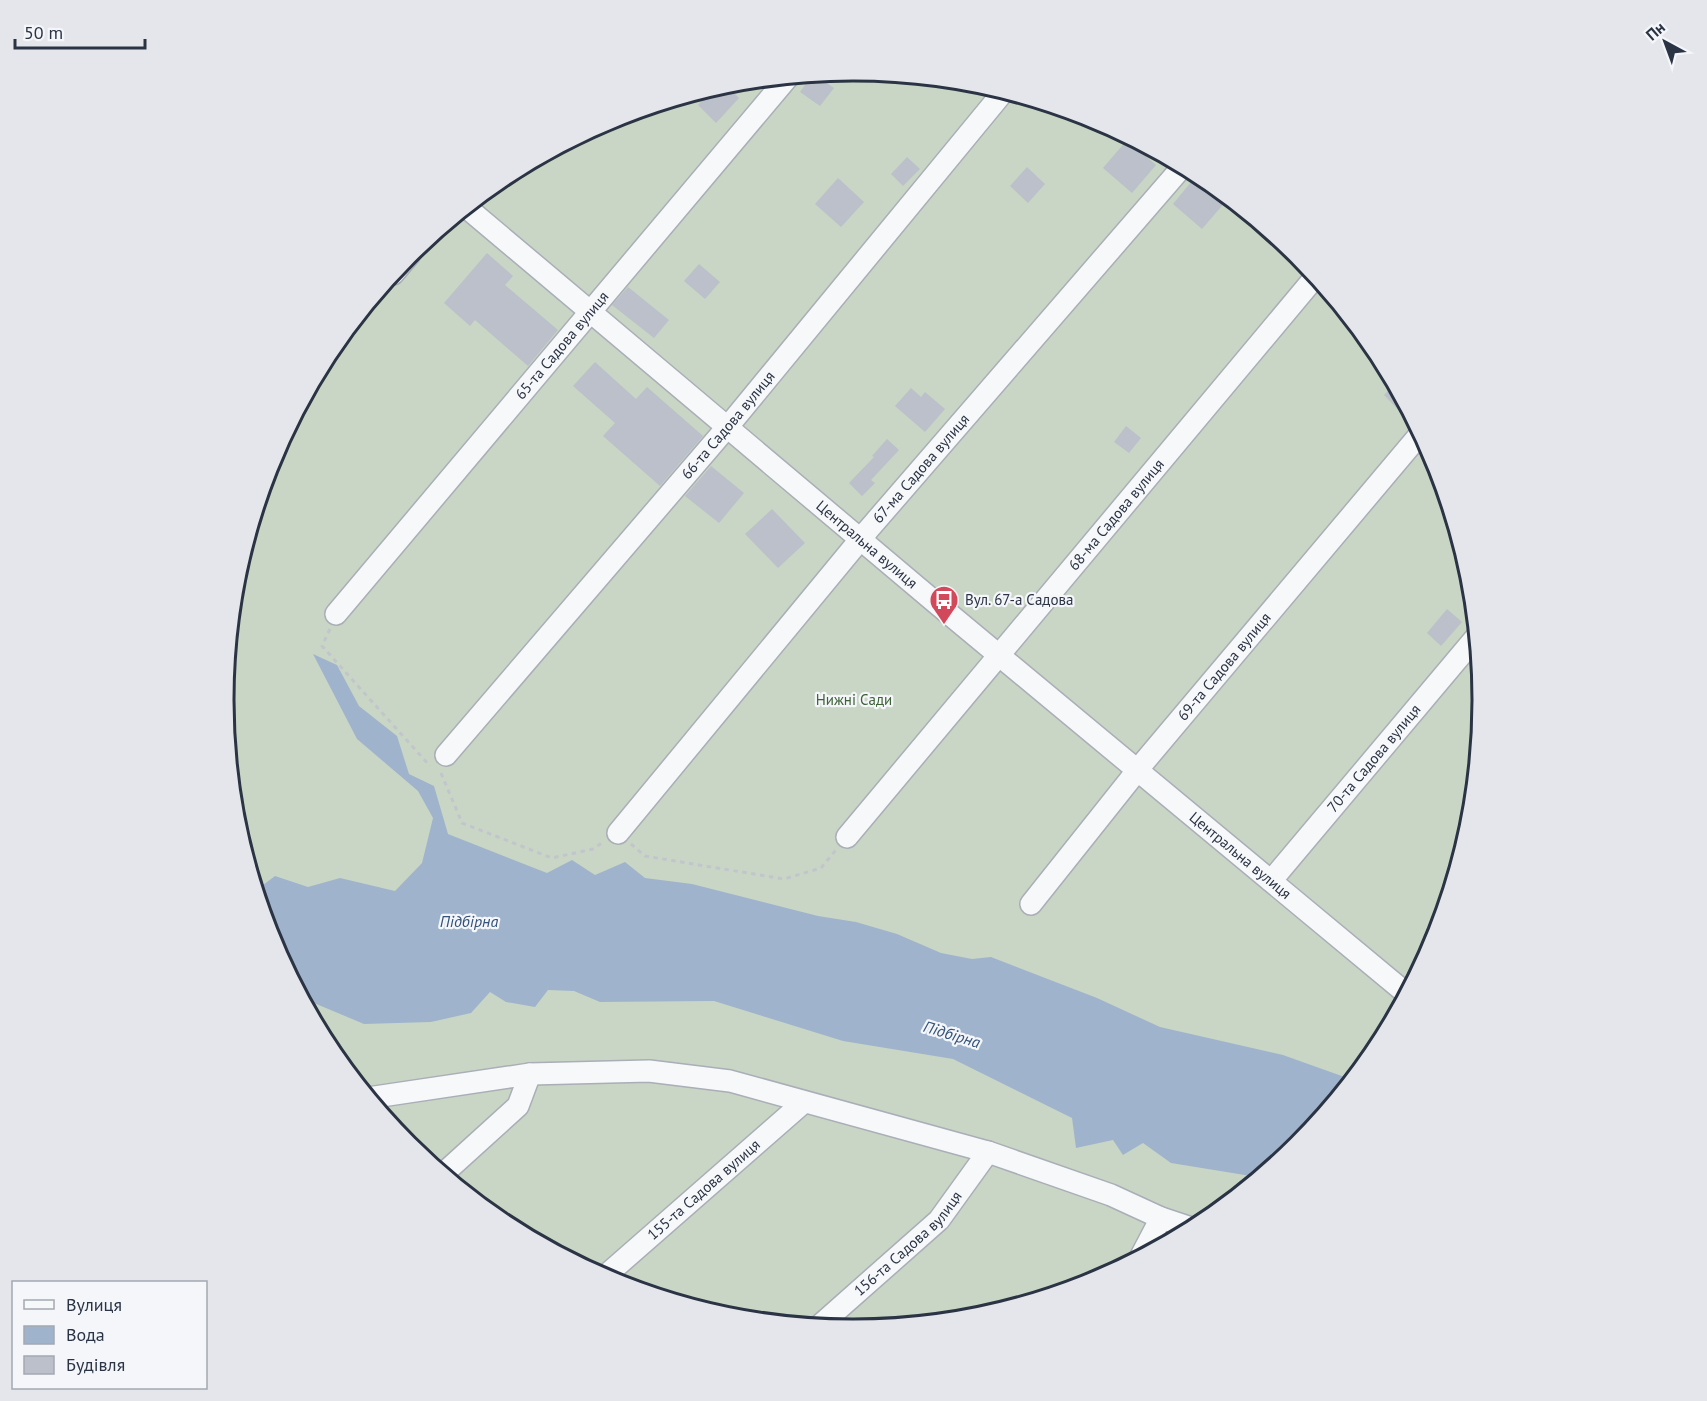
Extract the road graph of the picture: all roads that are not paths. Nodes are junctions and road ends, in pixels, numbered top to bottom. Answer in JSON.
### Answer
{"nodes":[{"id":1,"x":781,"y":85,"type":"edge"},
{"id":2,"x":998,"y":98,"type":"edge"},
{"id":3,"x":1177,"y":173,"type":"edge"},
{"id":4,"x":472,"y":212,"type":"edge"},
{"id":5,"x":1310,"y":283,"type":"edge"},
{"id":6,"x":592,"y":311,"type":"junction"},
{"id":7,"x":728,"y":426,"type":"junction"},
{"id":8,"x":1415,"y":440,"type":"edge"},
{"id":9,"x":860,"y":539,"type":"junction"},
{"id":10,"x":336,"y":614,"type":"dead end"},
{"id":11,"x":1470,"y":644,"type":"edge"},
{"id":12,"x":998,"y":654,"type":"junction"},
{"id":13,"x":446,"y":756,"type":"dead end"},
{"id":14,"x":1137,"y":769,"type":"junction"},
{"id":15,"x":618,"y":833,"type":"road end"},
{"id":16,"x":847,"y":837,"type":"road end"},
{"id":17,"x":1271,"y":881,"type":"junction"},
{"id":18,"x":1031,"y":904,"type":"dead end"},
{"id":19,"x":1401,"y":989,"type":"edge"},
{"id":20,"x":530,"y":1074,"type":"junction"},
{"id":21,"x":378,"y":1097,"type":"edge"},
{"id":22,"x":804,"y":1102,"type":"junction"},
{"id":23,"x":988,"y":1152,"type":"junction"},
{"id":24,"x":449,"y":1169,"type":"edge"},
{"id":25,"x":1161,"y":1218,"type":"junction"},
{"id":26,"x":1183,"y":1225,"type":"edge"},
{"id":27,"x":1146,"y":1246,"type":"edge"},
{"id":28,"x":611,"y":1271,"type":"edge"},
{"id":29,"x":827,"y":1319,"type":"edge"}],
"edges":[{"from":1,"to":6,"type":"street","name":"65-та Садова вулиця"},
{"from":2,"to":7,"type":"street","name":"66-та Садова вулиця"},
{"from":3,"to":9,"type":"street","name":"67-ма Садова вулиця"},
{"from":4,"to":6,"type":"street","name":"Центральна вулиця"},
{"from":5,"to":12,"type":"street","name":"68-ма Садова вулиця"},
{"from":6,"to":7,"type":"street","name":"Центральна вулиця"},
{"from":6,"to":10,"type":"street","name":"65-та Садова вулиця"},
{"from":7,"to":9,"type":"street","name":"Центральна вулиця"},
{"from":7,"to":13,"type":"street","name":"66-та Садова вулиця"},
{"from":8,"to":14,"type":"street","name":"69-та Садова вулиця"},
{"from":9,"to":12,"type":"street","name":"Центральна вулиця"},
{"from":9,"to":15,"type":"street","name":"67-ма Садова вулиця"},
{"from":11,"to":17,"type":"street","name":"70-та Садова вулиця"},
{"from":12,"to":14,"type":"street","name":"Центральна вулиця"},
{"from":12,"to":16,"type":"street","name":"68-ма Садова вулиця"},
{"from":14,"to":17,"type":"street","name":"Центральна вулиця"},
{"from":14,"to":18,"type":"street","name":"69-та Садова вулиця"},
{"from":17,"to":19,"type":"street","name":"Центральна вулиця"},
{"from":20,"to":21,"type":"street"},
{"from":20,"to":22,"type":"street"},
{"from":20,"to":24,"type":"street"},
{"from":22,"to":23,"type":"street"},
{"from":22,"to":28,"type":"street","name":"155-та Садова вулиця"},
{"from":23,"to":25,"type":"street"},
{"from":23,"to":29,"type":"street","name":"156-та Садова вулиця"},
{"from":25,"to":26,"type":"street"},
{"from":25,"to":27,"type":"street"}]}
